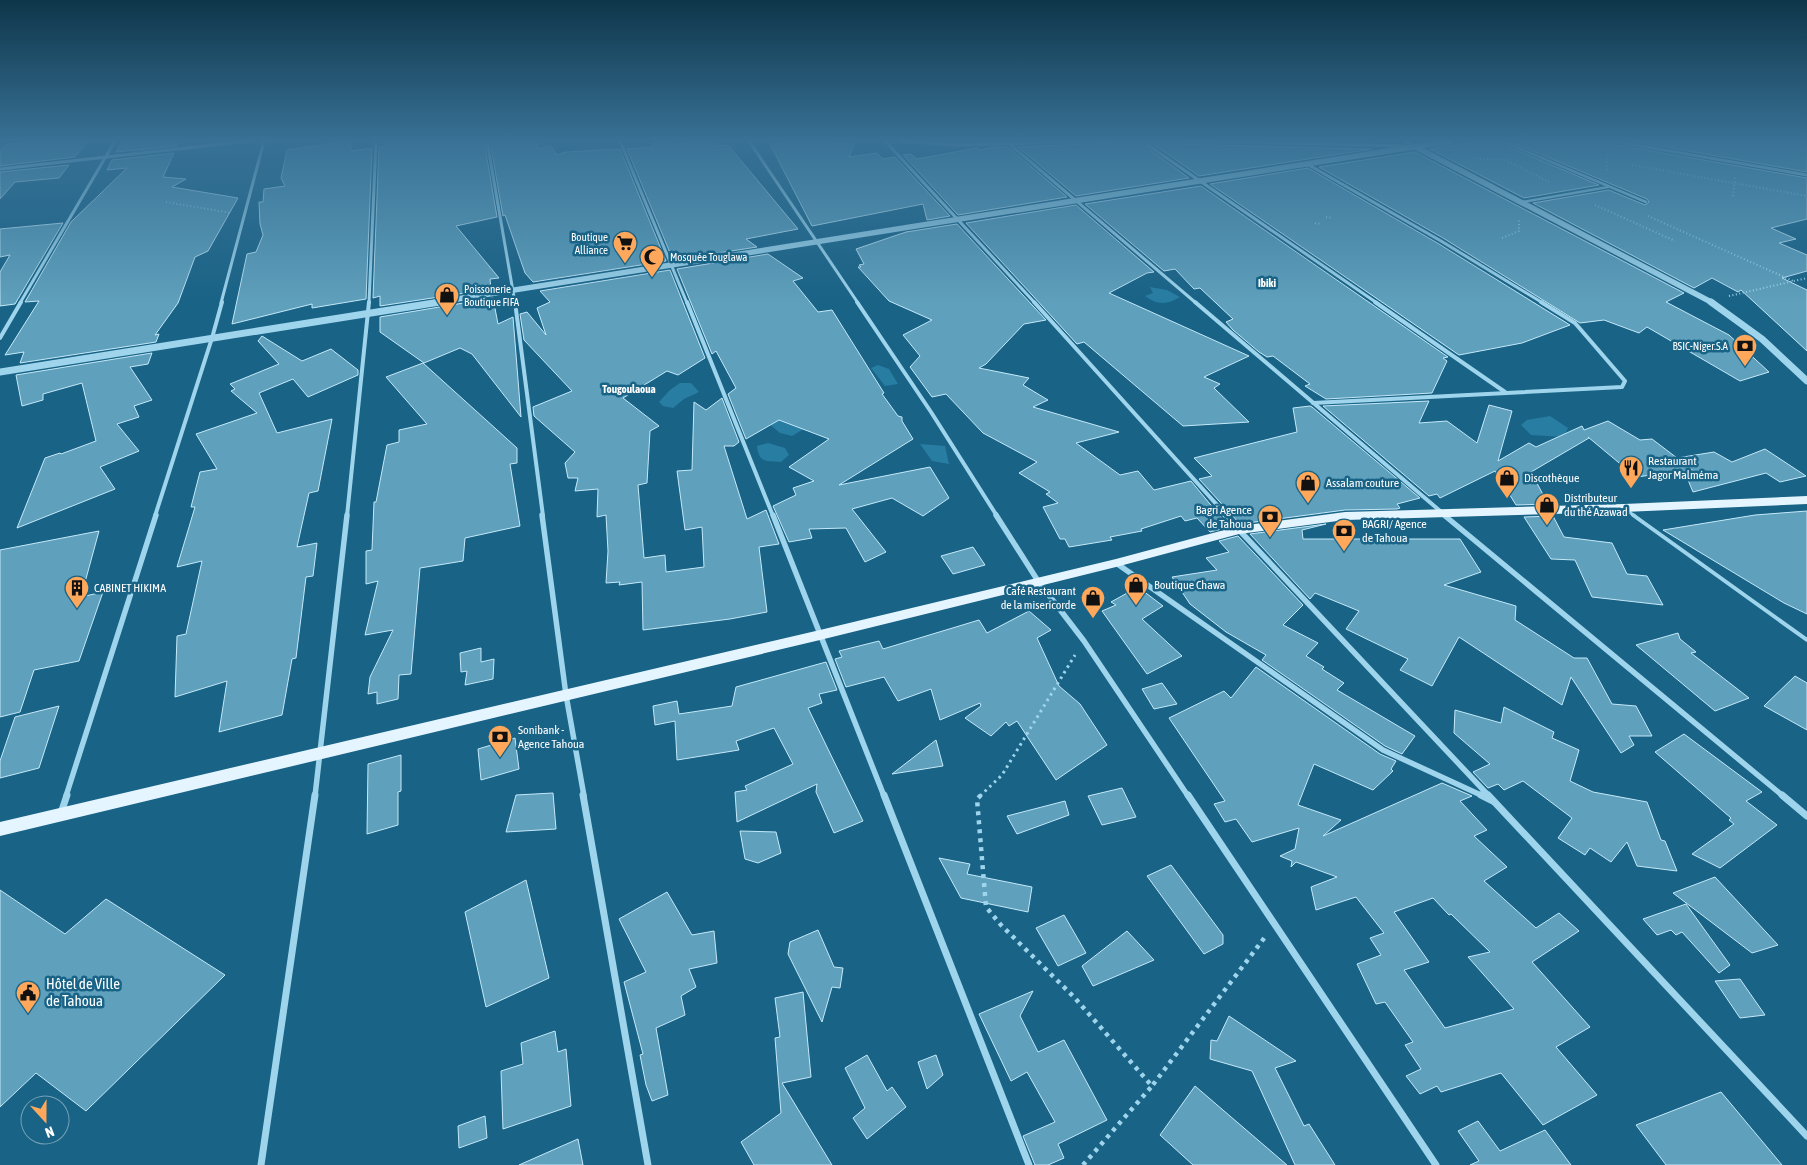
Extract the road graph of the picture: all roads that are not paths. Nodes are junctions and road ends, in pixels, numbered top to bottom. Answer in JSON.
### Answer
{"nodes":[{"id":1,"x":84,"y":195,"type":"edge"},
{"id":2,"x":249,"y":195,"type":"edge"},
{"id":3,"x":374,"y":195,"type":"edge"},
{"id":4,"x":496,"y":195,"type":"edge"},
{"id":5,"x":643,"y":195,"type":"edge"},
{"id":6,"x":786,"y":195,"type":"edge"},
{"id":7,"x":937,"y":195,"type":"edge"},
{"id":8,"x":1069,"y":195,"type":"edge"},
{"id":9,"x":1111,"y":195,"type":"edge"},
{"id":10,"x":1221,"y":195,"type":"edge"},
{"id":11,"x":1361,"y":195,"type":"edge"},
{"id":12,"x":1508,"y":195,"type":"edge"},
{"id":13,"x":1557,"y":195,"type":"edge"},
{"id":14,"x":1631,"y":195,"type":"edge"},
{"id":15,"x":1076,"y":201,"type":"junction"},
{"id":16,"x":1521,"y":202,"type":"junction"},
{"id":17,"x":1646,"y":202,"type":"dead end"},
{"id":18,"x":959,"y":219,"type":"junction"},
{"id":19,"x":817,"y":242,"type":"junction"},
{"id":20,"x":672,"y":265,"type":"junction"},
{"id":21,"x":513,"y":290,"type":"junction"},
{"id":22,"x":369,"y":313,"type":"junction"},
{"id":23,"x":0,"y":338,"type":"edge"},
{"id":24,"x":212,"y":338,"type":"junction"},
{"id":25,"x":0,"y":372,"type":"edge"},
{"id":26,"x":1807,"y":381,"type":"edge"},
{"id":27,"x":1505,"y":392,"type":"junction"},
{"id":28,"x":1313,"y":403,"type":"junction"},
{"id":29,"x":1807,"y":500,"type":"edge"},
{"id":30,"x":1624,"y":508,"type":"junction"},
{"id":31,"x":1441,"y":512,"type":"junction"},
{"id":32,"x":1239,"y":530,"type":"junction"},
{"id":33,"x":1116,"y":562,"type":"junction"},
{"id":34,"x":1038,"y":581,"type":"junction"},
{"id":35,"x":820,"y":635,"type":"junction"},
{"id":36,"x":1807,"y":640,"type":"edge"},
{"id":37,"x":566,"y":695,"type":"junction"},
{"id":38,"x":321,"y":754,"type":"junction"},
{"id":39,"x":1496,"y":802,"type":"junction"},
{"id":40,"x":60,"y":816,"type":"junction"},
{"id":41,"x":1807,"y":816,"type":"edge"},
{"id":42,"x":0,"y":829,"type":"edge"},
{"id":43,"x":1807,"y":1136,"type":"edge"},
{"id":44,"x":261,"y":1165,"type":"edge"},
{"id":45,"x":648,"y":1165,"type":"edge"},
{"id":46,"x":1029,"y":1165,"type":"edge"},
{"id":47,"x":1436,"y":1165,"type":"edge"}],
"edges":[{"from":1,"to":23,"type":"street"},
{"from":2,"to":24,"type":"street"},
{"from":3,"to":22,"type":"street"},
{"from":4,"to":21,"type":"street"},
{"from":5,"to":20,"type":"street"},
{"from":6,"to":19,"type":"street"},
{"from":7,"to":18,"type":"street"},
{"from":8,"to":15,"type":"street"},
{"from":9,"to":15,"type":"street"},
{"from":10,"to":27,"type":"street"},
{"from":11,"to":27,"type":"street"},
{"from":12,"to":16,"type":"street"},
{"from":13,"to":16,"type":"street"},
{"from":14,"to":17,"type":"street"},
{"from":15,"to":18,"type":"street"},
{"from":15,"to":28,"type":"street"},
{"from":16,"to":26,"type":"street"},
{"from":18,"to":19,"type":"street"},
{"from":18,"to":32,"type":"street"},
{"from":19,"to":20,"type":"street"},
{"from":19,"to":34,"type":"street"},
{"from":20,"to":21,"type":"street"},
{"from":20,"to":35,"type":"street"},
{"from":21,"to":22,"type":"street"},
{"from":21,"to":37,"type":"street"},
{"from":22,"to":24,"type":"street"},
{"from":22,"to":38,"type":"street"},
{"from":24,"to":25,"type":"street"},
{"from":24,"to":40,"type":"street"},
{"from":27,"to":28,"type":"street"},
{"from":28,"to":31,"type":"street"},
{"from":29,"to":30,"type":"main road"},
{"from":30,"to":31,"type":"main road"},
{"from":30,"to":36,"type":"lane"},
{"from":31,"to":32,"type":"main road"},
{"from":31,"to":41,"type":"street"},
{"from":32,"to":33,"type":"main road"},
{"from":32,"to":39,"type":"street"},
{"from":33,"to":34,"type":"main road"},
{"from":33,"to":39,"type":"street"},
{"from":34,"to":35,"type":"main road"},
{"from":34,"to":47,"type":"street"},
{"from":35,"to":37,"type":"main road"},
{"from":35,"to":46,"type":"street"},
{"from":37,"to":38,"type":"main road"},
{"from":37,"to":45,"type":"street"},
{"from":38,"to":40,"type":"main road"},
{"from":38,"to":44,"type":"street"},
{"from":39,"to":43,"type":"street"},
{"from":40,"to":42,"type":"main road"}]}
